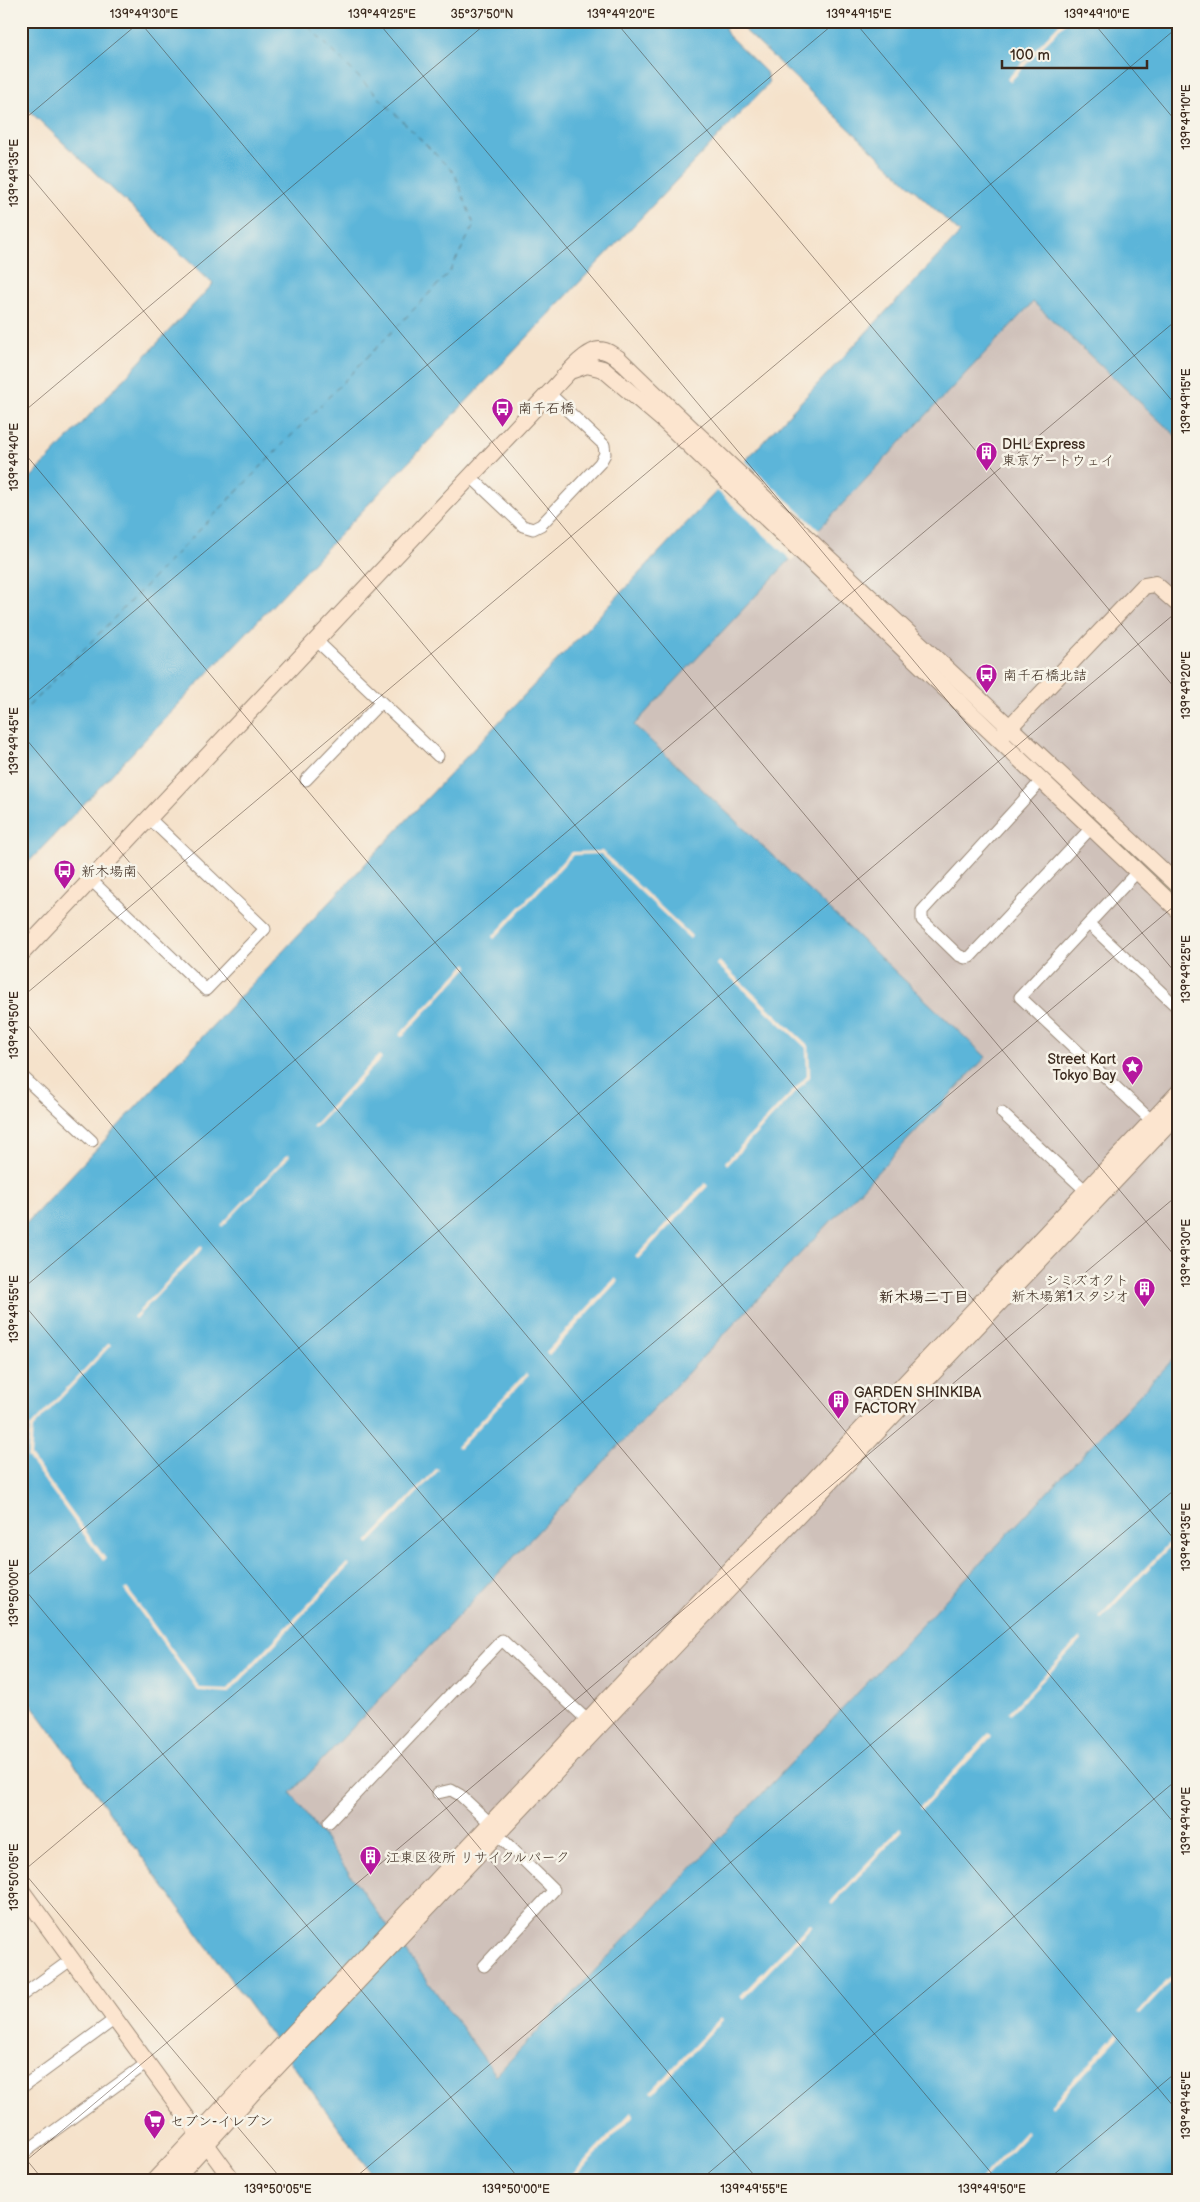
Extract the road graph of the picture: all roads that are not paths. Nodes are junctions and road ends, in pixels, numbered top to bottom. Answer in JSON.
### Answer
{"nodes":[{"id":1,"x":549,"y":393,"type":"junction"},
{"id":2,"x":470,"y":476,"type":"junction"},
{"id":3,"x":822,"y":563,"type":"junction"},
{"id":4,"x":1179,"y":605,"type":"edge"},
{"id":5,"x":317,"y":640,"type":"junction"},
{"id":6,"x":381,"y":702,"type":"junction"},
{"id":7,"x":1010,"y":727,"type":"junction"},
{"id":8,"x":998,"y":741,"type":"junction"},
{"id":9,"x":438,"y":756,"type":"dead end"},
{"id":10,"x":306,"y":780,"type":"dead end"},
{"id":11,"x":1041,"y":781,"type":"junction"},
{"id":12,"x":149,"y":818,"type":"junction"},
{"id":13,"x":1091,"y":828,"type":"junction"},
{"id":14,"x":1137,"y":872,"type":"junction"},
{"id":15,"x":91,"y":880,"type":"junction"},
{"id":16,"x":1179,"y":886,"type":"edge"},
{"id":17,"x":1179,"y":911,"type":"edge"},
{"id":18,"x":1089,"y":924,"type":"junction"},
{"id":19,"x":21,"y":954,"type":"edge"},
{"id":20,"x":1179,"y":1009,"type":"edge"},
{"id":21,"x":21,"y":1075,"type":"edge"},
{"id":22,"x":1179,"y":1092,"type":"edge"},
{"id":23,"x":1002,"y":1113,"type":"dead end"},
{"id":24,"x":1179,"y":1113,"type":"edge"},
{"id":25,"x":1152,"y":1121,"type":"junction"},
{"id":26,"x":92,"y":1141,"type":"dead end"},
{"id":27,"x":1086,"y":1192,"type":"junction"},
{"id":28,"x":995,"y":1298,"type":"junction"},
{"id":29,"x":737,"y":1570,"type":"junction"},
{"id":30,"x":587,"y":1720,"type":"junction"},
{"id":31,"x":438,"y":1793,"type":"dead end"},
{"id":32,"x":329,"y":1822,"type":"dead end"},
{"id":33,"x":494,"y":1829,"type":"junction"},
{"id":34,"x":21,"y":1890,"type":"edge"},
{"id":35,"x":72,"y":1958,"type":"junction"},
{"id":36,"x":484,"y":1966,"type":"dead end"},
{"id":37,"x":21,"y":1996,"type":"edge"},
{"id":38,"x":115,"y":2019,"type":"junction"},
{"id":39,"x":148,"y":2063,"type":"junction"},
{"id":40,"x":21,"y":2088,"type":"edge"},
{"id":41,"x":203,"y":2139,"type":"junction"},
{"id":42,"x":21,"y":2155,"type":"edge"},
{"id":43,"x":154,"y":2181,"type":"edge"},
{"id":44,"x":173,"y":2181,"type":"edge"},
{"id":45,"x":233,"y":2181,"type":"edge"}],
"edges":[{"from":1,"to":2,"type":"street"},
{"from":1,"to":2,"type":"street"},
{"from":1,"to":3,"type":"street"},
{"from":2,"to":5,"type":"street"},
{"from":3,"to":7,"type":"street"},
{"from":3,"to":8,"type":"street"},
{"from":4,"to":7,"type":"street"},
{"from":5,"to":6,"type":"street"},
{"from":5,"to":12,"type":"street"},
{"from":6,"to":9,"type":"street"},
{"from":6,"to":10,"type":"street"},
{"from":7,"to":8,"type":"street"},
{"from":7,"to":16,"type":"street"},
{"from":8,"to":11,"type":"street"},
{"from":11,"to":13,"type":"street"},
{"from":11,"to":13,"type":"street"},
{"from":12,"to":15,"type":"street"},
{"from":12,"to":15,"type":"street"},
{"from":13,"to":14,"type":"street"},
{"from":14,"to":17,"type":"street"},
{"from":14,"to":18,"type":"street"},
{"from":15,"to":19,"type":"street"},
{"from":18,"to":20,"type":"street"},
{"from":18,"to":25,"type":"street"},
{"from":21,"to":26,"type":"street"},
{"from":22,"to":25,"type":"street"},
{"from":23,"to":27,"type":"street"},
{"from":24,"to":28,"type":"street"},
{"from":25,"to":27,"type":"street"},
{"from":27,"to":28,"type":"street"},
{"from":28,"to":29,"type":"street"},
{"from":29,"to":30,"type":"street"},
{"from":29,"to":33,"type":"street"},
{"from":30,"to":32,"type":"street"},
{"from":30,"to":33,"type":"street"},
{"from":31,"to":33,"type":"street"},
{"from":33,"to":36,"type":"street"},
{"from":33,"to":41,"type":"street"},
{"from":34,"to":35,"type":"street"},
{"from":35,"to":37,"type":"street"},
{"from":35,"to":38,"type":"street"},
{"from":38,"to":39,"type":"street"},
{"from":38,"to":40,"type":"street"},
{"from":39,"to":41,"type":"street"},
{"from":39,"to":42,"type":"street"},
{"from":41,"to":43,"type":"street"},
{"from":41,"to":44,"type":"street"},
{"from":41,"to":45,"type":"street"}]}
